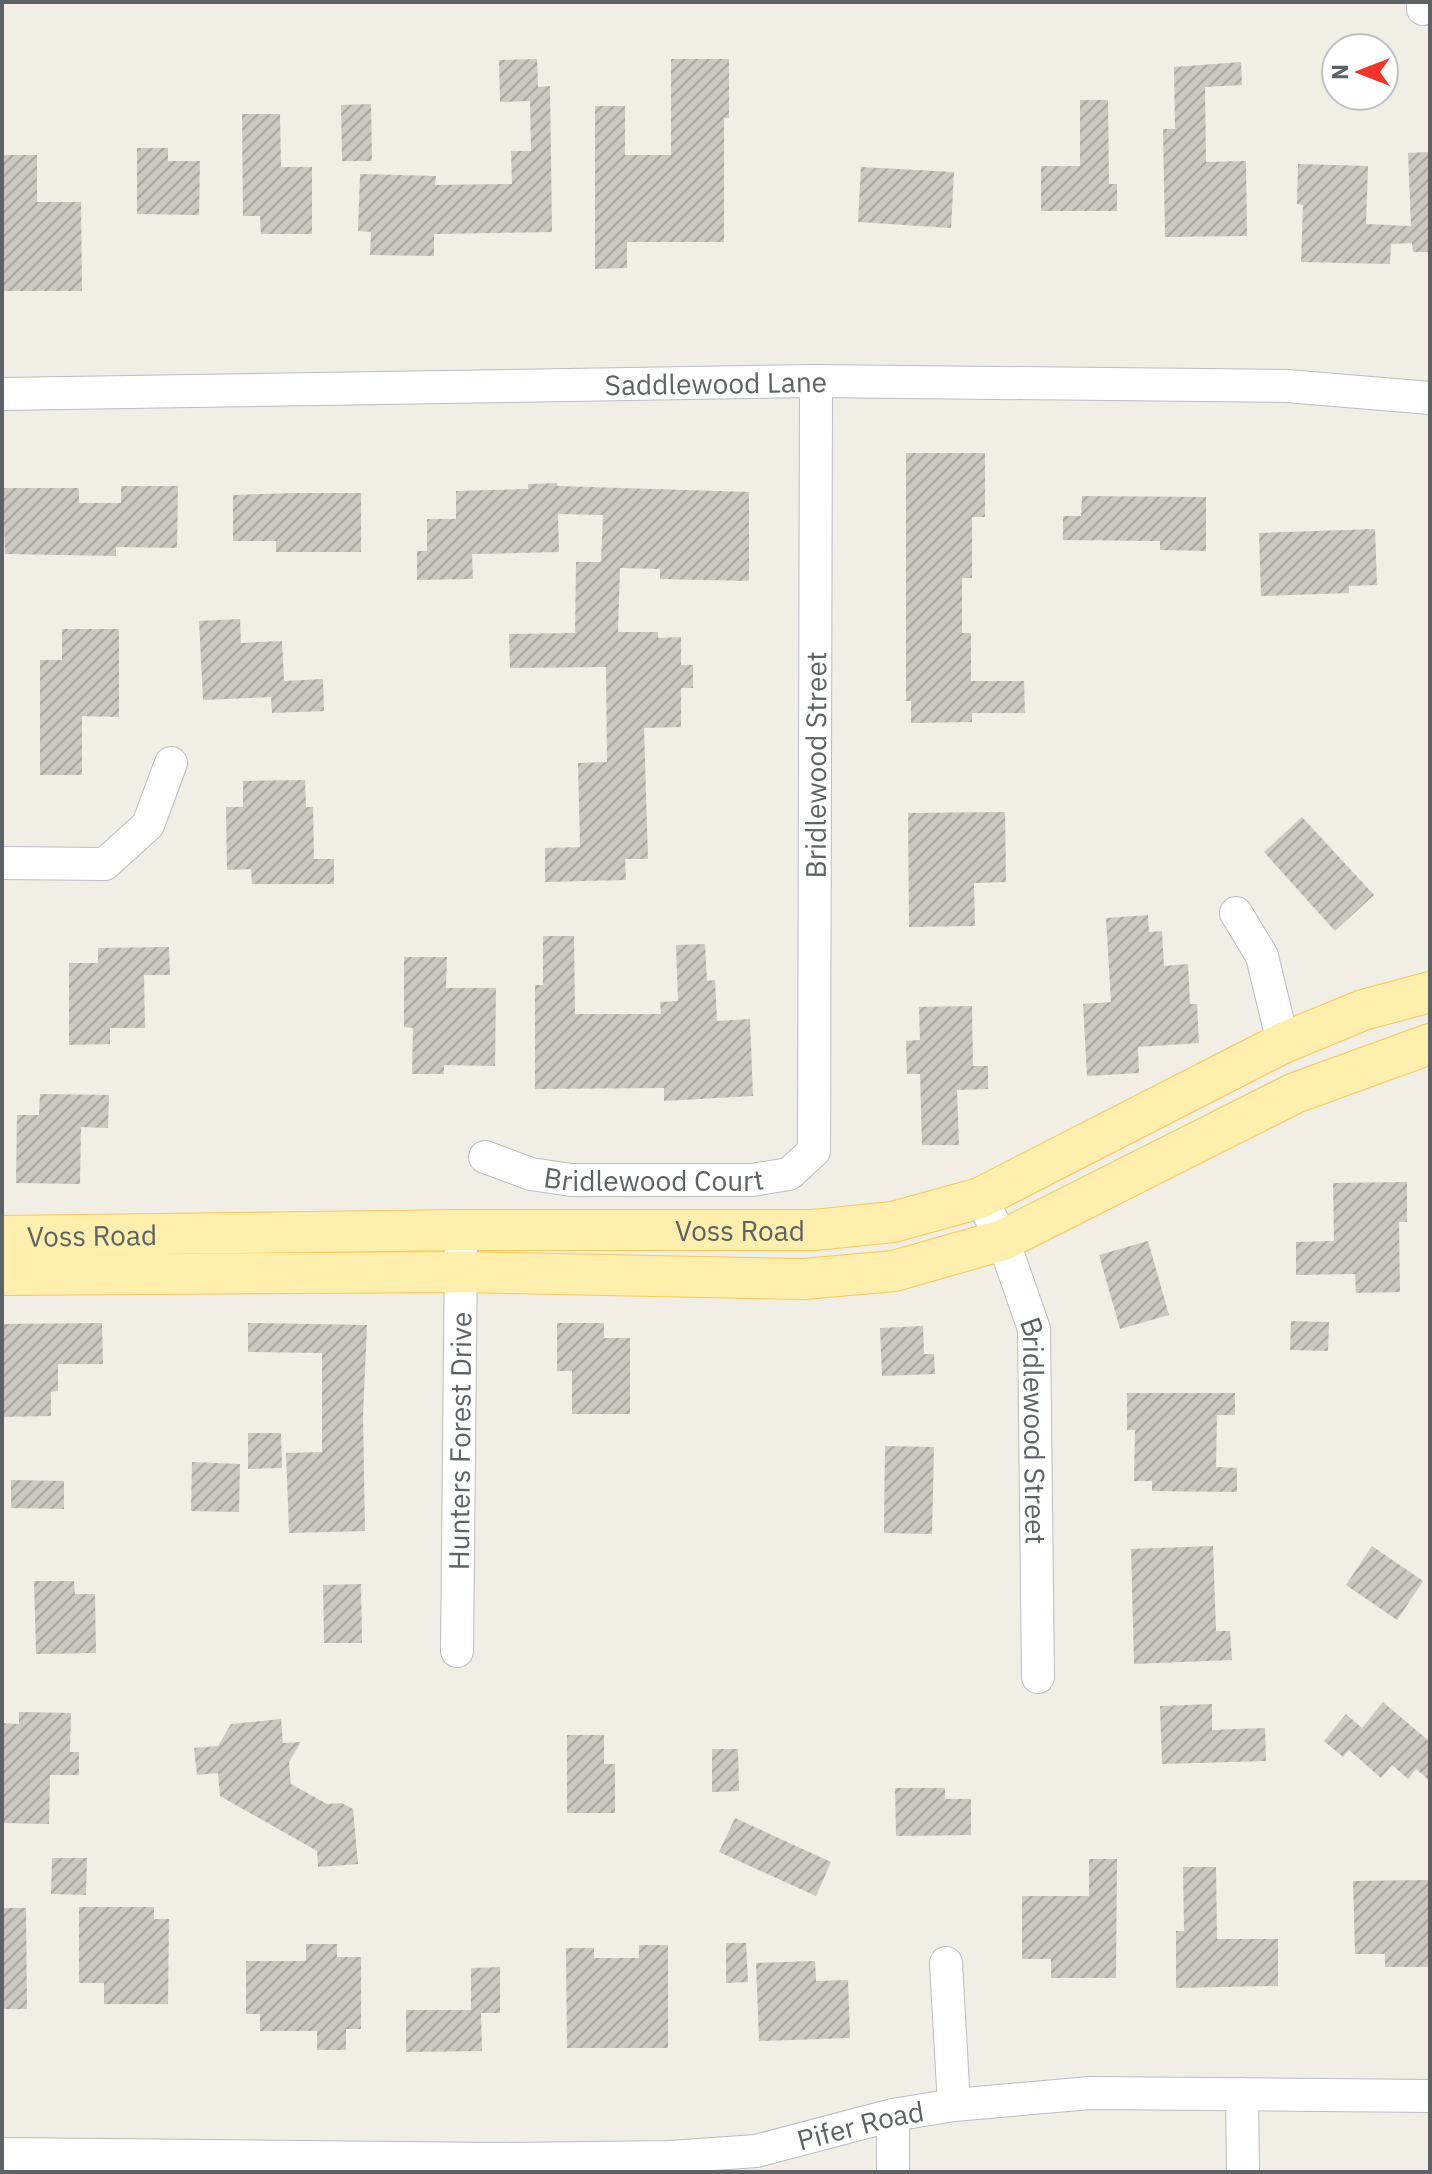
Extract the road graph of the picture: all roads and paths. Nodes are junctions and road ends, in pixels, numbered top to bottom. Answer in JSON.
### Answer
{"nodes":[{"id":1,"x":816,"y":381,"type":"junction"},
{"id":2,"x":2,"y":394,"type":"edge"},
{"id":3,"x":1430,"y":398,"type":"edge"},
{"id":4,"x":171,"y":763,"type":"dead end"},
{"id":5,"x":2,"y":863,"type":"edge"},
{"id":6,"x":1236,"y":913,"type":"dead end"},
{"id":7,"x":1430,"y":992,"type":"edge"},
{"id":8,"x":1283,"y":1043,"type":"junction"},
{"id":9,"x":1430,"y":1044,"type":"edge"},
{"id":10,"x":814,"y":1151,"type":"joint"},
{"id":11,"x":485,"y":1157,"type":"dead end"},
{"id":12,"x":980,"y":1198,"type":"junction"},
{"id":13,"x":461,"y":1230,"type":"junction"},
{"id":14,"x":2,"y":1236,"type":"edge"},
{"id":15,"x":1003,"y":1240,"type":"junction"},
{"id":16,"x":461,"y":1272,"type":"junction"},
{"id":17,"x":2,"y":1275,"type":"edge"},
{"id":18,"x":457,"y":1651,"type":"dead end"},
{"id":19,"x":1038,"y":1677,"type":"dead end"},
{"id":20,"x":946,"y":1963,"type":"dead end"},
{"id":21,"x":1242,"y":2094,"type":"junction"},
{"id":22,"x":1430,"y":2096,"type":"edge"},
{"id":23,"x":954,"y":2105,"type":"junction"},
{"id":24,"x":893,"y":2115,"type":"junction"},
{"id":25,"x":2,"y":2154,"type":"edge"},
{"id":26,"x":496,"y":2166,"type":"edge"},
{"id":27,"x":893,"y":2172,"type":"edge"},
{"id":28,"x":1243,"y":2172,"type":"edge"}],
"edges":[{"from":1,"to":2,"type":"street","name":"Saddlewood Lane"},
{"from":1,"to":3,"type":"street","name":"Saddlewood Lane"},
{"from":1,"to":10,"type":"street","name":"Bridlewood Street"},
{"from":4,"to":5,"type":"street"},
{"from":6,"to":8,"type":"street"},
{"from":7,"to":8,"type":"main road","name":"Voss Road"},
{"from":8,"to":12,"type":"main road","name":"Voss Road"},
{"from":9,"to":15,"type":"main road","name":"Voss Road"},
{"from":10,"to":11,"type":"street","name":"Bridlewood Court"},
{"from":12,"to":13,"type":"main road","name":"Voss Road"},
{"from":12,"to":15,"type":"street","name":"Bridlewood Street"},
{"from":13,"to":14,"type":"main road","name":"Voss Road"},
{"from":13,"to":16,"type":"street","name":"Hunters Forest Drive"},
{"from":15,"to":16,"type":"main road","name":"Voss Road"},
{"from":15,"to":19,"type":"street","name":"Bridlewood Street"},
{"from":16,"to":17,"type":"main road","name":"Voss Road"},
{"from":16,"to":18,"type":"street","name":"Hunters Forest Drive"},
{"from":20,"to":23,"type":"street"},
{"from":21,"to":22,"type":"street","name":"Pifer Road"},
{"from":21,"to":23,"type":"street","name":"Pifer Road"},
{"from":21,"to":28,"type":"street"},
{"from":23,"to":24,"type":"street","name":"Pifer Road"},
{"from":24,"to":26,"type":"street","name":"Pifer Road"},
{"from":24,"to":27,"type":"street"},
{"from":25,"to":26,"type":"street","name":"Pifer Road"}]}
